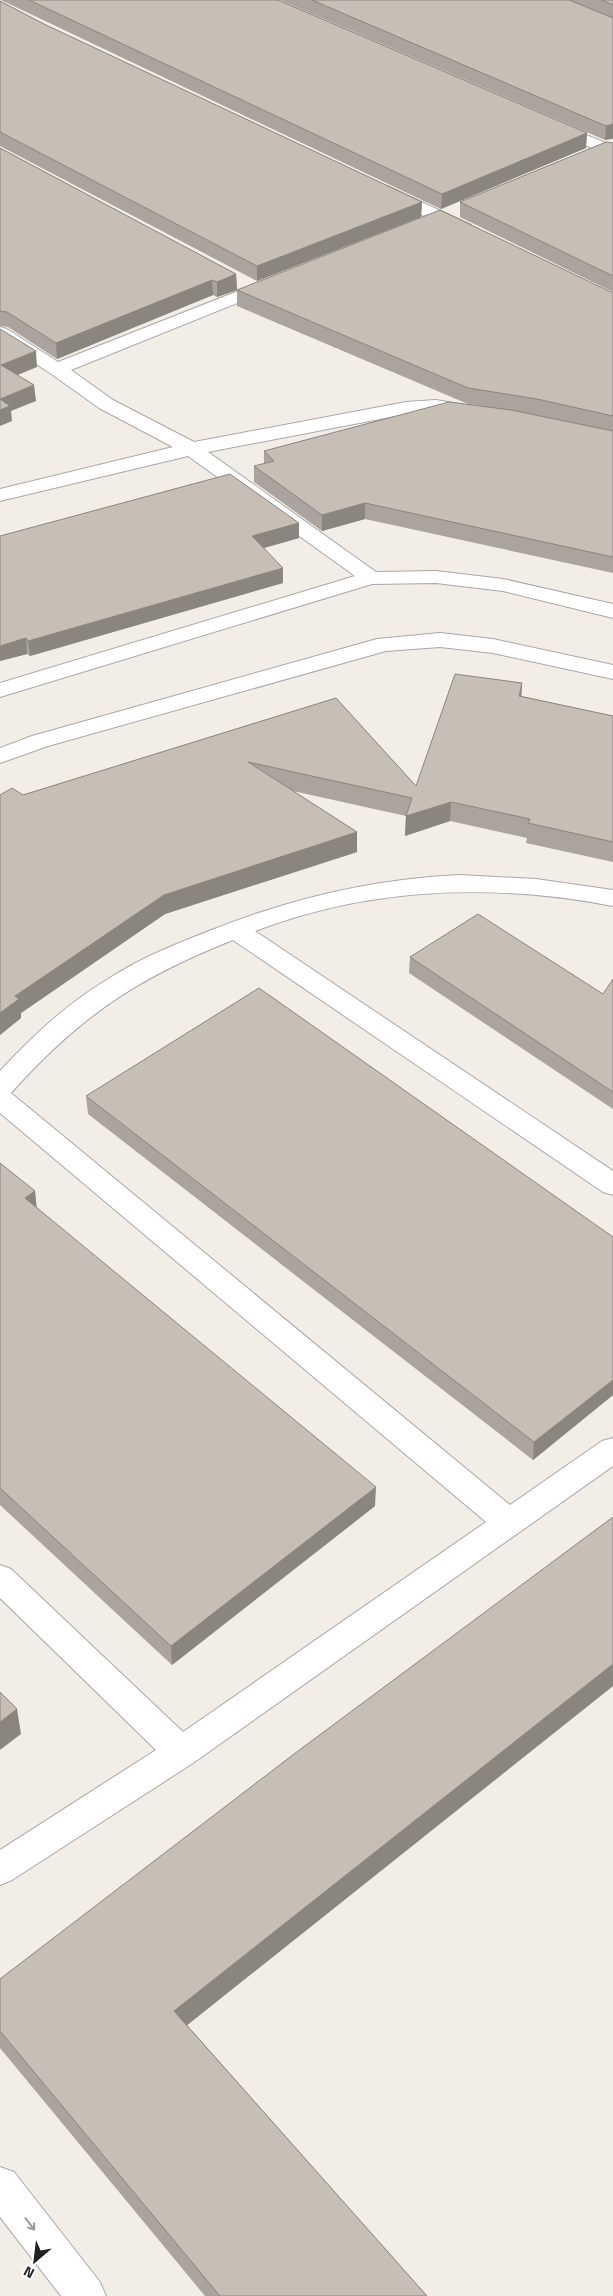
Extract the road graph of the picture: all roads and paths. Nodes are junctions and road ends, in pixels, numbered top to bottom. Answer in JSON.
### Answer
{"nodes":[{"id":1,"x":542,"y":121,"type":"edge"},
{"id":2,"x":610,"y":148,"type":"edge"},
{"id":3,"x":586,"y":156,"type":"edge"},
{"id":4,"x":370,"y":183,"type":"edge"},
{"id":5,"x":459,"y":209,"type":"edge"},
{"id":6,"x":441,"y":217,"type":"junction"},
{"id":7,"x":414,"y":227,"type":"edge"},
{"id":8,"x":484,"y":238,"type":"edge"},
{"id":9,"x":289,"y":275,"type":"edge"},
{"id":10,"x":236,"y":280,"type":"edge"},
{"id":11,"x":254,"y":289,"type":"junction"},
{"id":12,"x":0,"y":333,"type":"edge"},
{"id":13,"x":57,"y":369,"type":"junction"},
{"id":14,"x":484,"y":414,"type":"edge"},
{"id":15,"x":191,"y":449,"type":"junction"},
{"id":16,"x":0,"y":495,"type":"edge"},
{"id":17,"x":371,"y":578,"type":"junction"},
{"id":18,"x":613,"y":611,"type":"edge"},
{"id":19,"x":613,"y":672,"type":"edge"},
{"id":20,"x":0,"y":690,"type":"edge"},
{"id":21,"x":0,"y":756,"type":"edge"},
{"id":22,"x":613,"y":898,"type":"edge"},
{"id":23,"x":236,"y":930,"type":"junction"},
{"id":24,"x":0,"y":1088,"type":"edge"},
{"id":25,"x":0,"y":1098,"type":"edge"},
{"id":26,"x":613,"y":1185,"type":"edge"},
{"id":27,"x":613,"y":1450,"type":"edge"},
{"id":28,"x":510,"y":1522,"type":"junction"},
{"id":29,"x":0,"y":1578,"type":"edge"},
{"id":30,"x":181,"y":1752,"type":"junction"},
{"id":31,"x":0,"y":1869,"type":"edge"},
{"id":32,"x":0,"y":2186,"type":"edge"},
{"id":33,"x":86,"y":2296,"type":"edge"}],
"edges":[{"from":1,"to":2,"type":"street"},
{"from":2,"to":3,"type":"street"},
{"from":4,"to":6,"type":"street"},
{"from":5,"to":6,"type":"street"},
{"from":6,"to":7,"type":"street"},
{"from":6,"to":8,"type":"street"},
{"from":9,"to":11,"type":"street"},
{"from":10,"to":11,"type":"street"},
{"from":11,"to":13,"type":"street"},
{"from":12,"to":13,"type":"street"},
{"from":13,"to":15,"type":"street"},
{"from":14,"to":15,"type":"street"},
{"from":15,"to":16,"type":"street"},
{"from":15,"to":17,"type":"street"},
{"from":17,"to":18,"type":"street"},
{"from":17,"to":20,"type":"street"},
{"from":19,"to":21,"type":"street"},
{"from":22,"to":23,"type":"street"},
{"from":23,"to":24,"type":"street"},
{"from":23,"to":26,"type":"street"},
{"from":25,"to":28,"type":"street"},
{"from":27,"to":28,"type":"street"},
{"from":28,"to":30,"type":"street"},
{"from":29,"to":30,"type":"street"},
{"from":30,"to":31,"type":"street"},
{"from":32,"to":33,"type":"street","one_way":true}]}
